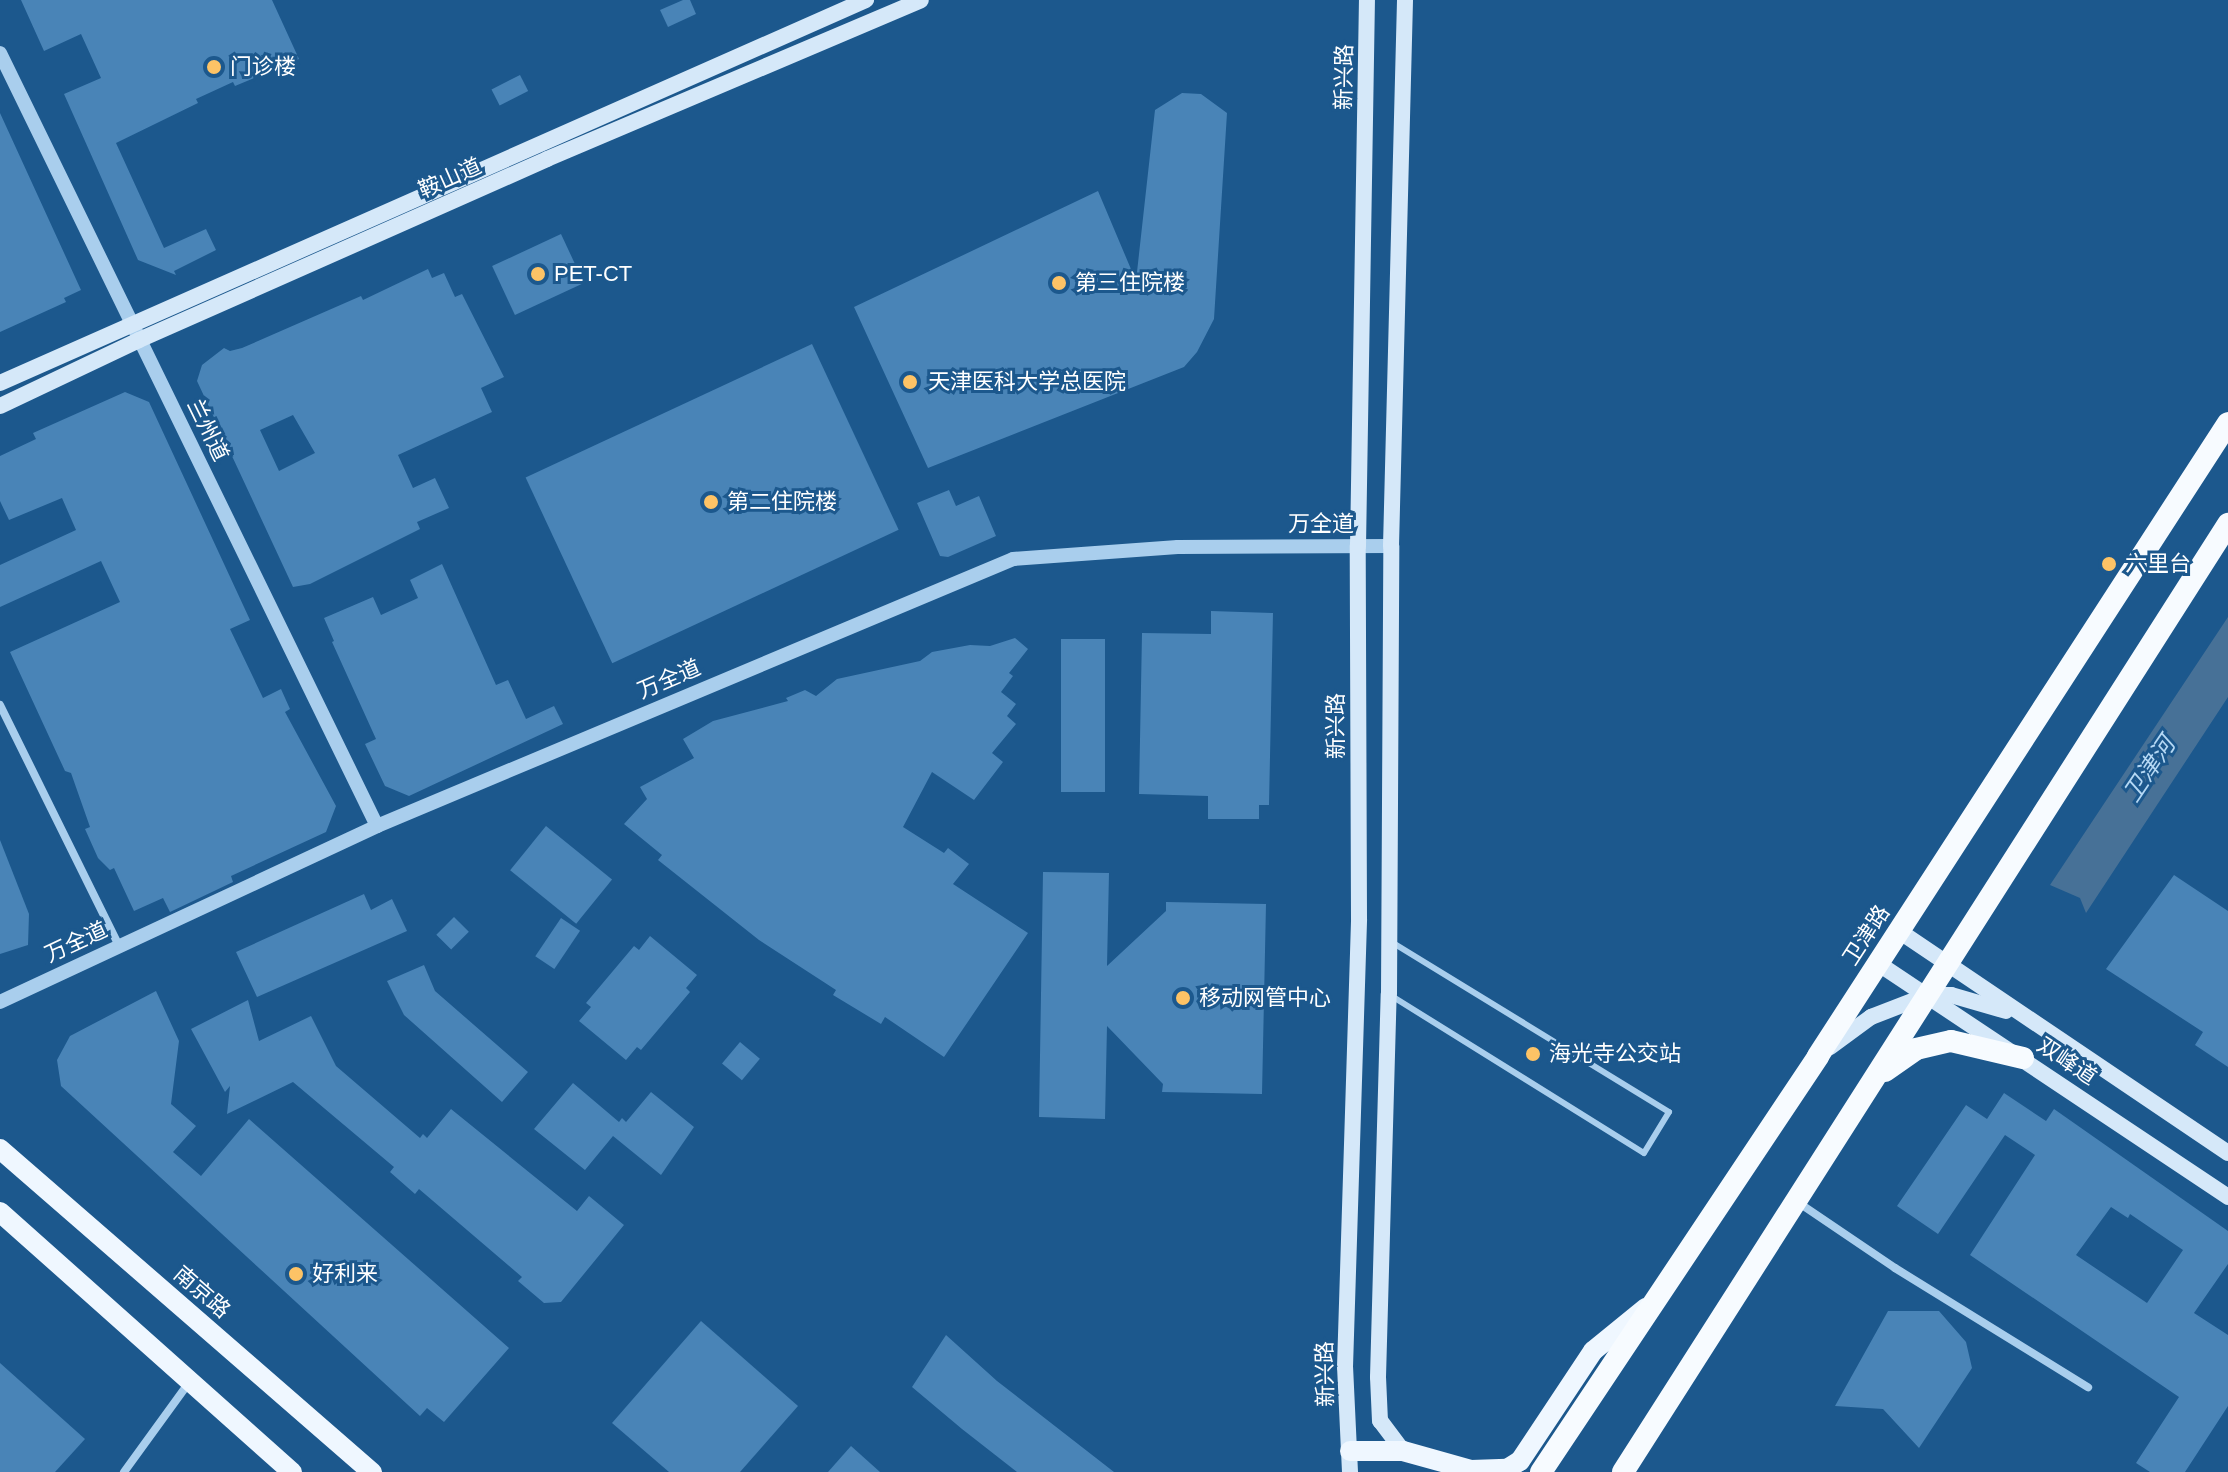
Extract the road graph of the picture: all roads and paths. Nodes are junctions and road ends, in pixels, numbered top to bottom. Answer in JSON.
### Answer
{"nodes":[{"id":1,"x":866,"y":0,"type":"edge"},
{"id":2,"x":921,"y":0,"type":"edge"},
{"id":3,"x":1367,"y":0,"type":"edge"},
{"id":4,"x":1405,"y":0,"type":"edge"},
{"id":5,"x":0,"y":53,"type":"edge"},
{"id":6,"x":136,"y":332,"type":"junction"},
{"id":7,"x":0,"y":383,"type":"edge"},
{"id":8,"x":0,"y":406,"type":"edge"},
{"id":9,"x":2228,"y":423,"type":"edge"},
{"id":10,"x":2228,"y":524,"type":"edge"},
{"id":11,"x":1358,"y":546,"type":"junction"},
{"id":12,"x":1391,"y":546,"type":"junction"},
{"id":13,"x":0,"y":705,"type":"edge"},
{"id":14,"x":377,"y":826,"type":"junction"},
{"id":15,"x":1899,"y":931,"type":"junction"},
{"id":16,"x":1389,"y":940,"type":"junction"},
{"id":17,"x":119,"y":946,"type":"junction"},
{"id":18,"x":1879,"y":964,"type":"junction"},
{"id":19,"x":1948,"y":965,"type":"junction"},
{"id":20,"x":1389,"y":994,"type":"junction"},
{"id":21,"x":1928,"y":995,"type":"junction"},
{"id":22,"x":0,"y":1002,"type":"edge"},
{"id":23,"x":2044,"y":1027,"type":"junction"},
{"id":24,"x":1818,"y":1056,"type":"junction"},
{"id":25,"x":2023,"y":1058,"type":"junction"},
{"id":26,"x":1867,"y":1089,"type":"junction"},
{"id":27,"x":0,"y":1149,"type":"edge"},
{"id":28,"x":2228,"y":1153,"type":"edge"},
{"id":29,"x":2228,"y":1197,"type":"edge"},
{"id":30,"x":1795,"y":1200,"type":"junction"},
{"id":31,"x":0,"y":1212,"type":"edge"},
{"id":32,"x":1652,"y":1304,"type":"junction"},
{"id":33,"x":191,"y":1380,"type":"junction"},
{"id":34,"x":2088,"y":1387,"type":"dead end"},
{"id":35,"x":1350,"y":1451,"type":"junction"},
{"id":36,"x":1403,"y":1451,"type":"junction"},
{"id":37,"x":124,"y":1472,"type":"edge"},
{"id":38,"x":292,"y":1472,"type":"edge"},
{"id":39,"x":372,"y":1472,"type":"edge"},
{"id":40,"x":1350,"y":1472,"type":"edge"},
{"id":41,"x":1541,"y":1472,"type":"edge"},
{"id":42,"x":1623,"y":1472,"type":"edge"}],
"edges":[{"from":1,"to":6,"type":"main road","name":"鞍山道"},
{"from":2,"to":6,"type":"main road","name":"鞍山道"},
{"from":3,"to":11,"type":"main road","name":"新兴路"},
{"from":4,"to":12,"type":"main road"},
{"from":5,"to":6,"type":"street","name":"兰州道"},
{"from":6,"to":7,"type":"main road","name":"鞍山道"},
{"from":6,"to":8,"type":"main road","name":"鞍山道"},
{"from":6,"to":14,"type":"street","name":"兰州道"},
{"from":9,"to":15,"type":"highway","name":"卫津路"},
{"from":10,"to":19,"type":"highway"},
{"from":11,"to":12,"type":"street","name":"万全道"},
{"from":11,"to":14,"type":"street","name":"万全道"},
{"from":11,"to":35,"type":"main road","name":"新兴路"},
{"from":12,"to":16,"type":"main road"},
{"from":13,"to":17,"type":"street"},
{"from":14,"to":17,"type":"street","name":"万全道"},
{"from":15,"to":18,"type":"highway","name":"卫津路"},
{"from":15,"to":19,"type":"main road","name":"双峰道"},
{"from":16,"to":20,"type":"main road"},
{"from":16,"to":20,"type":"lane"},
{"from":17,"to":22,"type":"street","name":"万全道"},
{"from":18,"to":21,"type":"main road","name":"双峰道"},
{"from":18,"to":24,"type":"highway","name":"卫津路"},
{"from":19,"to":21,"type":"highway"},
{"from":19,"to":23,"type":"main road","name":"双峰道"},
{"from":20,"to":36,"type":"main road"},
{"from":21,"to":23,"type":"main road"},
{"from":21,"to":24,"type":"main road"},
{"from":21,"to":25,"type":"main road","name":"双峰道"},
{"from":21,"to":26,"type":"highway"},
{"from":23,"to":28,"type":"main road","name":"双峰道"},
{"from":24,"to":32,"type":"highway","name":"卫津路"},
{"from":25,"to":26,"type":"highway"},
{"from":25,"to":29,"type":"main road","name":"双峰道"},
{"from":26,"to":30,"type":"highway"},
{"from":27,"to":39,"type":"main road","name":"南京路"},
{"from":30,"to":34,"type":"street"},
{"from":30,"to":42,"type":"highway"},
{"from":31,"to":33,"type":"main road"},
{"from":32,"to":36,"type":"main road"},
{"from":32,"to":41,"type":"highway","name":"卫津路"},
{"from":33,"to":37,"type":"street"},
{"from":33,"to":38,"type":"main road"},
{"from":35,"to":36,"type":"main road"},
{"from":35,"to":40,"type":"main road"}]}
